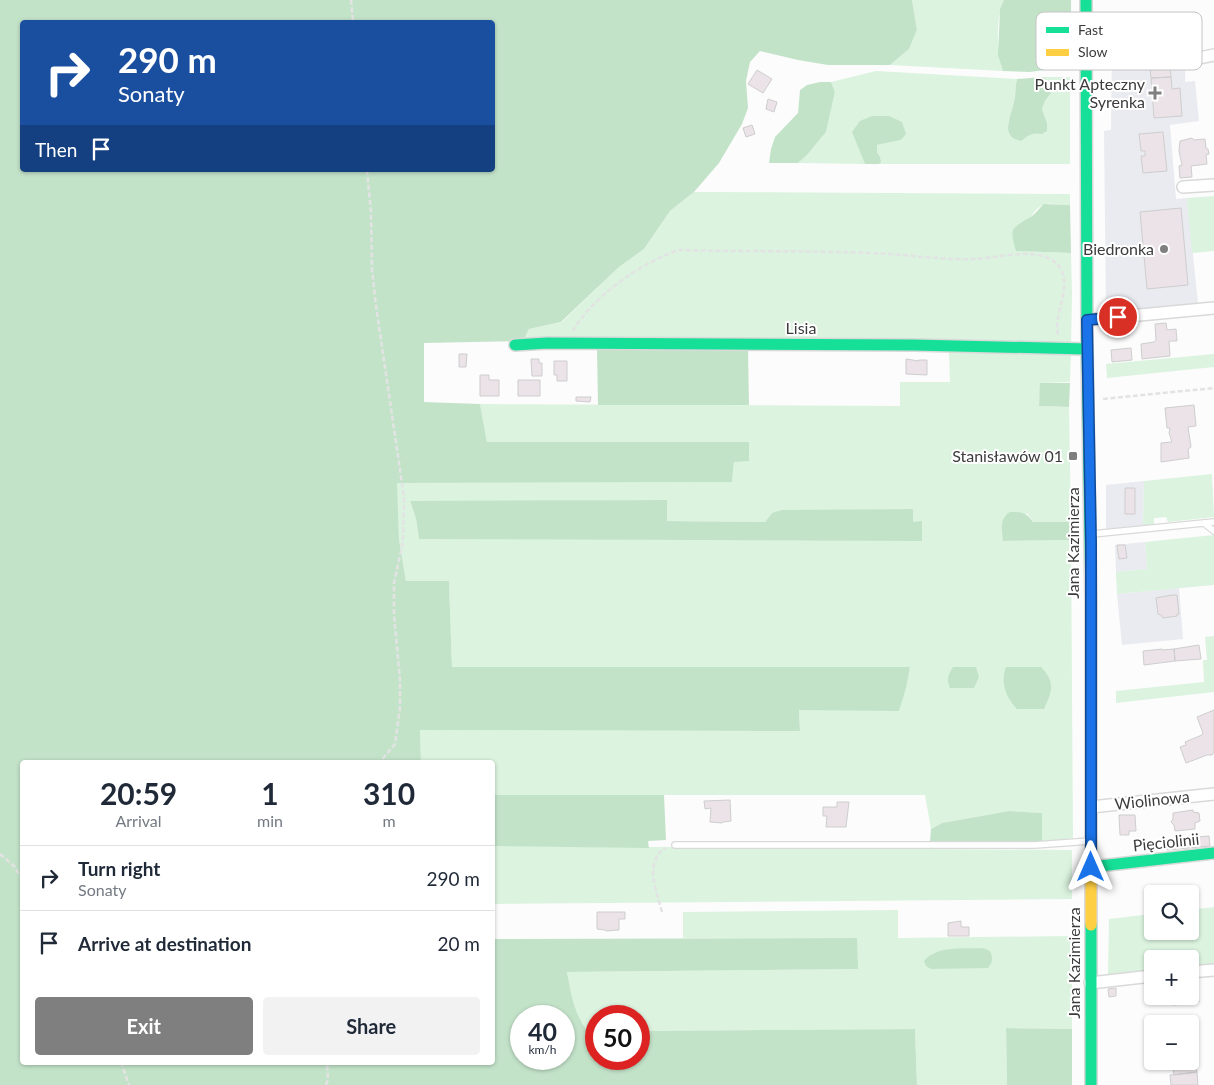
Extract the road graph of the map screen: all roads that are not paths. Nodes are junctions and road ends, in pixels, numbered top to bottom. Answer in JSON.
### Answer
{"nodes":[{"id":1,"x":1086,"y":70,"type":"edge"},
{"id":2,"x":1214,"y":184,"type":"edge"},
{"id":3,"x":1183,"y":187,"type":"dead end"},
{"id":4,"x":1214,"y":308,"type":"edge"},
{"id":5,"x":1087,"y":320,"type":"junction"},
{"id":6,"x":515,"y":345,"type":"dead end"},
{"id":7,"x":1087,"y":349,"type":"junction"},
{"id":8,"x":1214,"y":522,"type":"edge"},
{"id":9,"x":1204,"y":523,"type":"junction"},
{"id":10,"x":1213,"y":530,"type":"edge"},
{"id":11,"x":1091,"y":534,"type":"junction"},
{"id":12,"x":1214,"y":794,"type":"edge"},
{"id":13,"x":1091,"y":807,"type":"junction"},
{"id":14,"x":1091,"y":841,"type":"junction"},
{"id":15,"x":675,"y":845,"type":"road end"},
{"id":16,"x":1214,"y":853,"type":"edge"},
{"id":17,"x":1091,"y":867,"type":"junction"},
{"id":18,"x":1214,"y":970,"type":"edge"},
{"id":19,"x":1199,"y":971,"type":"edge"},
{"id":20,"x":1144,"y":977,"type":"edge"},
{"id":21,"x":1090,"y":983,"type":"junction"},
{"id":22,"x":1092,"y":1085,"type":"edge"}],
"edges":[{"from":1,"to":5,"type":"main road","name":"Jana Kazimierza"},
{"from":2,"to":3,"type":"street"},
{"from":4,"to":5,"type":"street"},
{"from":5,"to":7,"type":"main road","name":"Jana Kazimierza"},
{"from":6,"to":7,"type":"main road","name":"Lisia"},
{"from":7,"to":11,"type":"main road","name":"Jana Kazimierza"},
{"from":8,"to":9,"type":"lane"},
{"from":9,"to":10,"type":"lane"},
{"from":9,"to":11,"type":"lane"},
{"from":11,"to":13,"type":"main road","name":"Jana Kazimierza"},
{"from":12,"to":13,"type":"street","name":"Wiolinowa"},
{"from":13,"to":14,"type":"main road","name":"Jana Kazimierza"},
{"from":14,"to":15,"type":"lane"},
{"from":14,"to":17,"type":"main road","name":"Jana Kazimierza"},
{"from":16,"to":17,"type":"main road","name":"Pięciolinii"},
{"from":17,"to":21,"type":"main road","name":"Jana Kazimierza"},
{"from":18,"to":19,"type":"street"},
{"from":20,"to":21,"type":"street"},
{"from":21,"to":22,"type":"main road","name":"Jana Kazimierza"}]}
